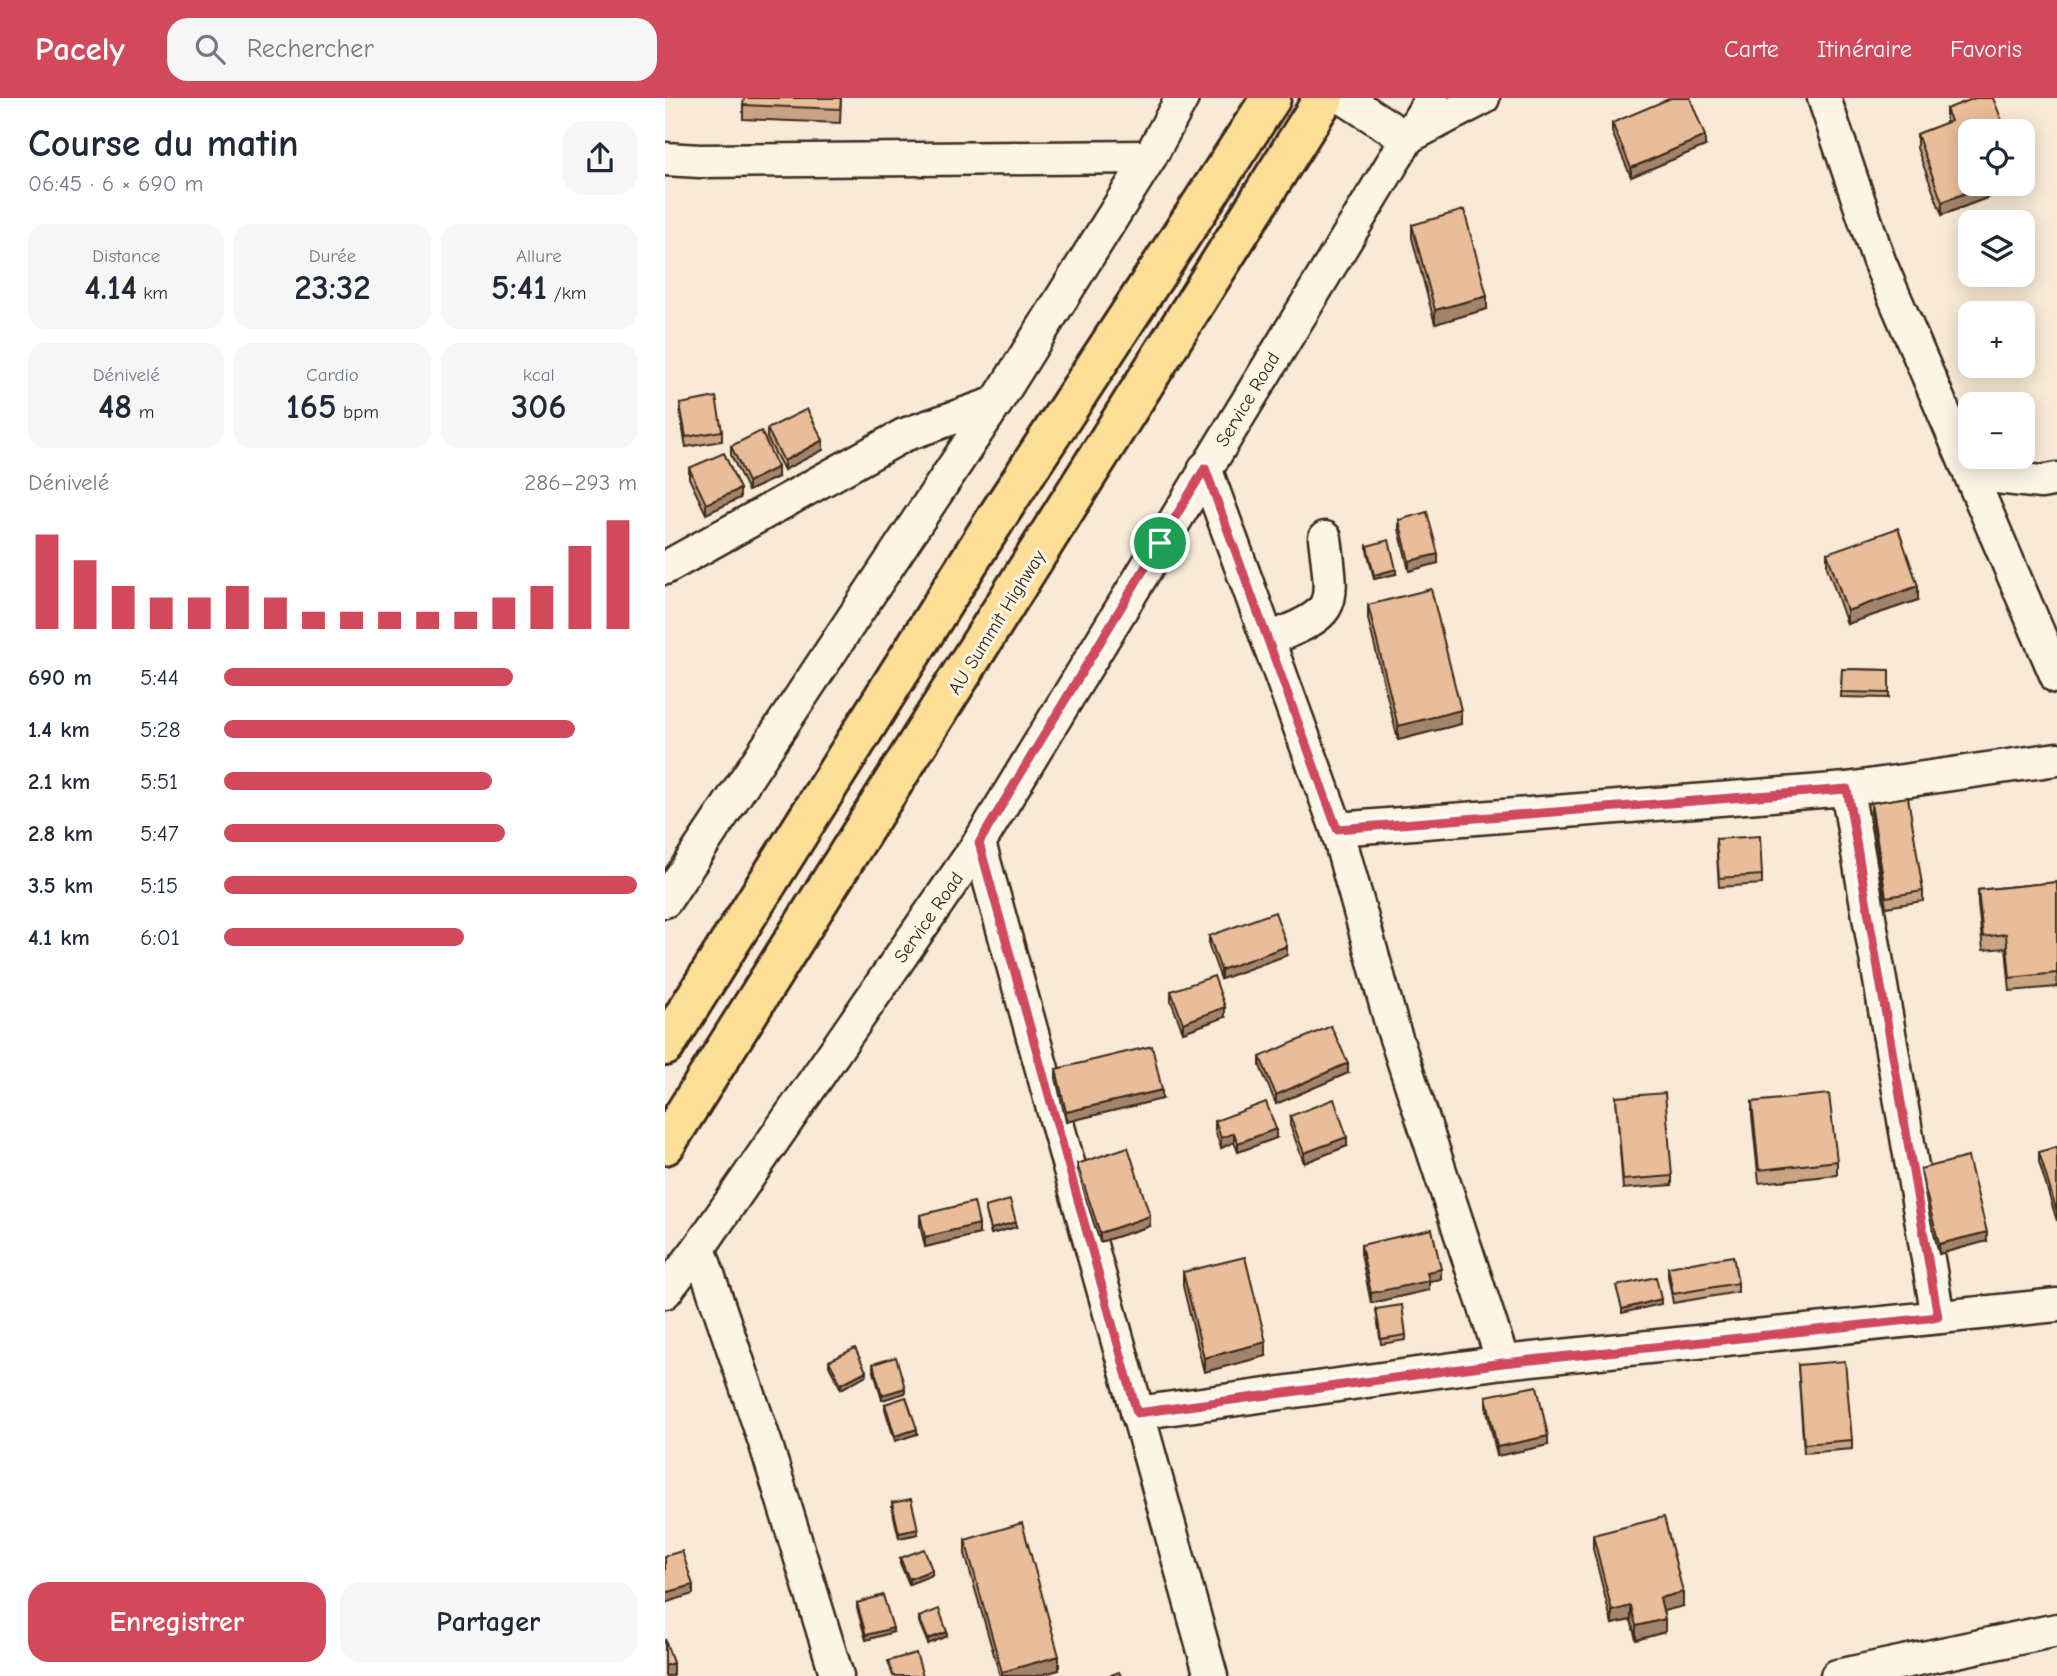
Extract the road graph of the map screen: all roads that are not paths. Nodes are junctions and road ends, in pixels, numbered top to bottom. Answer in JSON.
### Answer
{"nodes":[{"id":1,"x":1182,"y":98,"type":"edge"},
{"id":2,"x":1271,"y":98,"type":"edge"},
{"id":3,"x":1324,"y":98,"type":"edge"},
{"id":4,"x":1344,"y":98,"type":"edge"},
{"id":5,"x":1432,"y":98,"type":"edge"},
{"id":6,"x":1483,"y":98,"type":"edge"},
{"id":7,"x":1824,"y":98,"type":"edge"},
{"id":8,"x":1406,"y":138,"type":"junction"},
{"id":9,"x":1150,"y":157,"type":"junction"},
{"id":10,"x":665,"y":159,"type":"edge"},
{"id":11,"x":996,"y":403,"type":"junction"},
{"id":12,"x":1205,"y":468,"type":"junction"},
{"id":13,"x":1971,"y":474,"type":"junction"},
{"id":14,"x":2057,"y":479,"type":"edge"},
{"id":15,"x":1325,"y":538,"type":"dead end"},
{"id":16,"x":665,"y":568,"type":"edge"},
{"id":17,"x":1268,"y":640,"type":"junction"},
{"id":18,"x":2057,"y":677,"type":"edge"},
{"id":19,"x":2057,"y":759,"type":"edge"},
{"id":20,"x":1847,"y":789,"type":"junction"},
{"id":21,"x":1337,"y":829,"type":"junction"},
{"id":22,"x":979,"y":843,"type":"junction"},
{"id":23,"x":665,"y":901,"type":"edge"},
{"id":24,"x":665,"y":1046,"type":"edge"},
{"id":25,"x":665,"y":1145,"type":"edge"},
{"id":26,"x":699,"y":1248,"type":"junction"},
{"id":27,"x":665,"y":1292,"type":"edge"},
{"id":28,"x":2057,"y":1305,"type":"edge"},
{"id":29,"x":1938,"y":1317,"type":"junction"},
{"id":30,"x":1503,"y":1363,"type":"junction"},
{"id":31,"x":1137,"y":1413,"type":"junction"},
{"id":32,"x":2057,"y":1630,"type":"edge"},
{"id":33,"x":837,"y":1676,"type":"edge"},
{"id":34,"x":1211,"y":1676,"type":"edge"},
{"id":35,"x":1837,"y":1676,"type":"edge"}],
"edges":[{"from":1,"to":9,"type":"street"},
{"from":2,"to":24,"type":"main road"},
{"from":3,"to":25,"type":"main road","name":"AU Summit Highway"},
{"from":4,"to":8,"type":"street"},
{"from":5,"to":8,"type":"street","name":"Service Road"},
{"from":6,"to":8,"type":"street"},
{"from":7,"to":13,"type":"street"},
{"from":8,"to":12,"type":"street","name":"Service Road"},
{"from":9,"to":10,"type":"street"},
{"from":9,"to":11,"type":"street"},
{"from":11,"to":16,"type":"street"},
{"from":11,"to":23,"type":"street"},
{"from":12,"to":17,"type":"street"},
{"from":12,"to":22,"type":"street","name":"Service Road"},
{"from":13,"to":14,"type":"street"},
{"from":13,"to":18,"type":"street"},
{"from":15,"to":17,"type":"street"},
{"from":17,"to":21,"type":"street"},
{"from":19,"to":20,"type":"street"},
{"from":20,"to":21,"type":"street"},
{"from":20,"to":29,"type":"street"},
{"from":21,"to":30,"type":"street"},
{"from":22,"to":26,"type":"street","name":"Service Road"},
{"from":22,"to":31,"type":"street"},
{"from":26,"to":27,"type":"street","name":"Service Road"},
{"from":26,"to":33,"type":"street"},
{"from":28,"to":29,"type":"street"},
{"from":29,"to":30,"type":"street"},
{"from":30,"to":31,"type":"street"},
{"from":31,"to":34,"type":"street"},
{"from":32,"to":35,"type":"street"}]}
